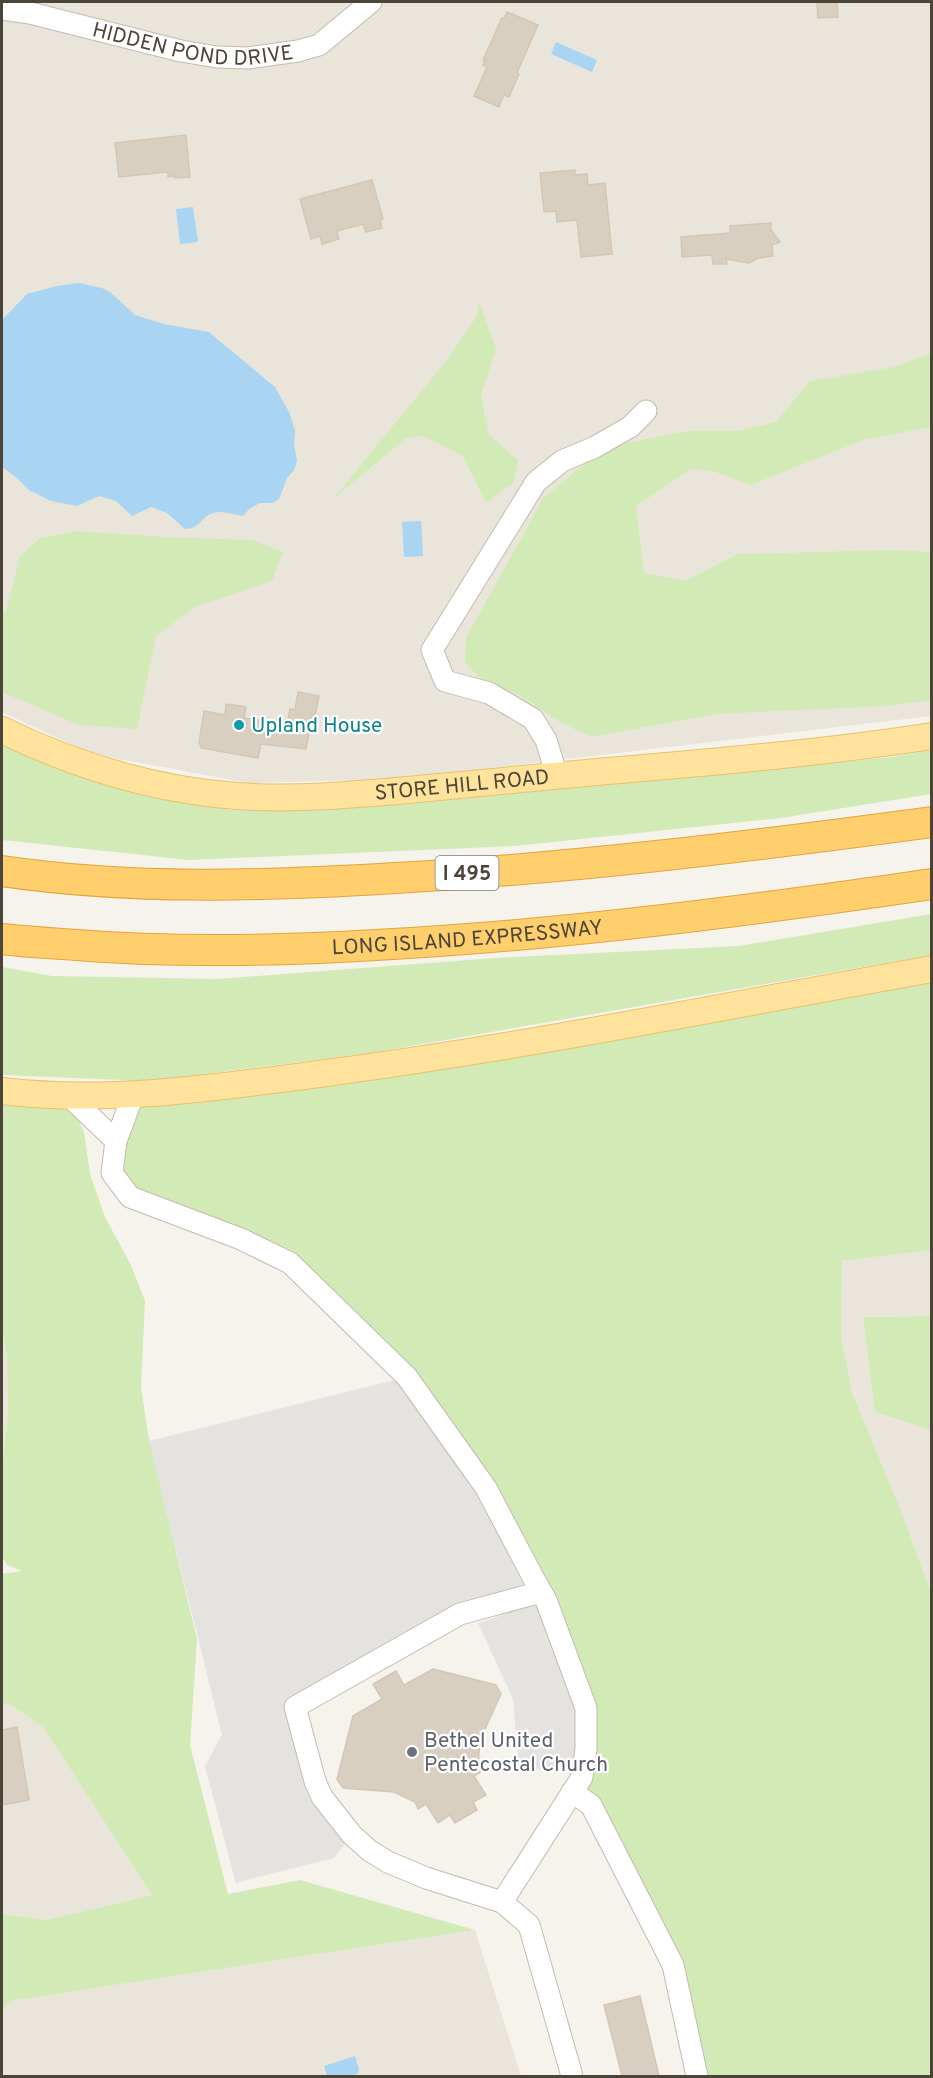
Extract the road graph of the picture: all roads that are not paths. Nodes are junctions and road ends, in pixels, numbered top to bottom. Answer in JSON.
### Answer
{"nodes":[{"id":1,"x":371,"y":2,"type":"edge"},
{"id":2,"x":2,"y":9,"type":"edge"},
{"id":3,"x":646,"y":411,"type":"dead end"},
{"id":4,"x":2,"y":730,"type":"edge"},
{"id":5,"x":932,"y":736,"type":"edge"},
{"id":6,"x":557,"y":776,"type":"junction"},
{"id":7,"x":932,"y":822,"type":"edge"},
{"id":8,"x":2,"y":871,"type":"edge"},
{"id":9,"x":932,"y":884,"type":"edge"},
{"id":10,"x":932,"y":894,"type":"edge"},
{"id":11,"x":761,"y":909,"type":"junction"},
{"id":12,"x":2,"y":939,"type":"edge"},
{"id":13,"x":932,"y":969,"type":"edge"},
{"id":14,"x":2,"y":1091,"type":"edge"},
{"id":15,"x":68,"y":1095,"type":"junction"},
{"id":16,"x":133,"y":1095,"type":"junction"},
{"id":17,"x":116,"y":1141,"type":"junction"},
{"id":18,"x":541,"y":1592,"type":"junction"},
{"id":19,"x":573,"y":1792,"type":"junction"},
{"id":20,"x":502,"y":1902,"type":"junction"},
{"id":21,"x":572,"y":2076,"type":"edge"},
{"id":22,"x":697,"y":2076,"type":"edge"}],
"edges":[{"from":1,"to":2,"type":"street","name":"HIDDEN POND DRIVE"},
{"from":3,"to":6,"type":"street"},
{"from":4,"to":6,"type":"main road","name":"STORE HILL ROAD"},
{"from":5,"to":6,"type":"main road","name":"STORE HILL ROAD"},
{"from":7,"to":8,"type":"highway","number":"I 495"},
{"from":9,"to":11,"type":"highway","name":"LONG ISLAND EXPRESSWAY"},
{"from":10,"to":11,"type":"highway"},
{"from":11,"to":12,"type":"highway","name":"LONG ISLAND EXPRESSWAY"},
{"from":13,"to":16,"type":"main road"},
{"from":14,"to":15,"type":"main road"},
{"from":15,"to":16,"type":"main road"},
{"from":15,"to":17,"type":"street"},
{"from":16,"to":17,"type":"street"},
{"from":17,"to":18,"type":"street"},
{"from":18,"to":19,"type":"street"},
{"from":18,"to":20,"type":"street"},
{"from":19,"to":20,"type":"street"},
{"from":19,"to":22,"type":"street"},
{"from":20,"to":21,"type":"street"}]}
